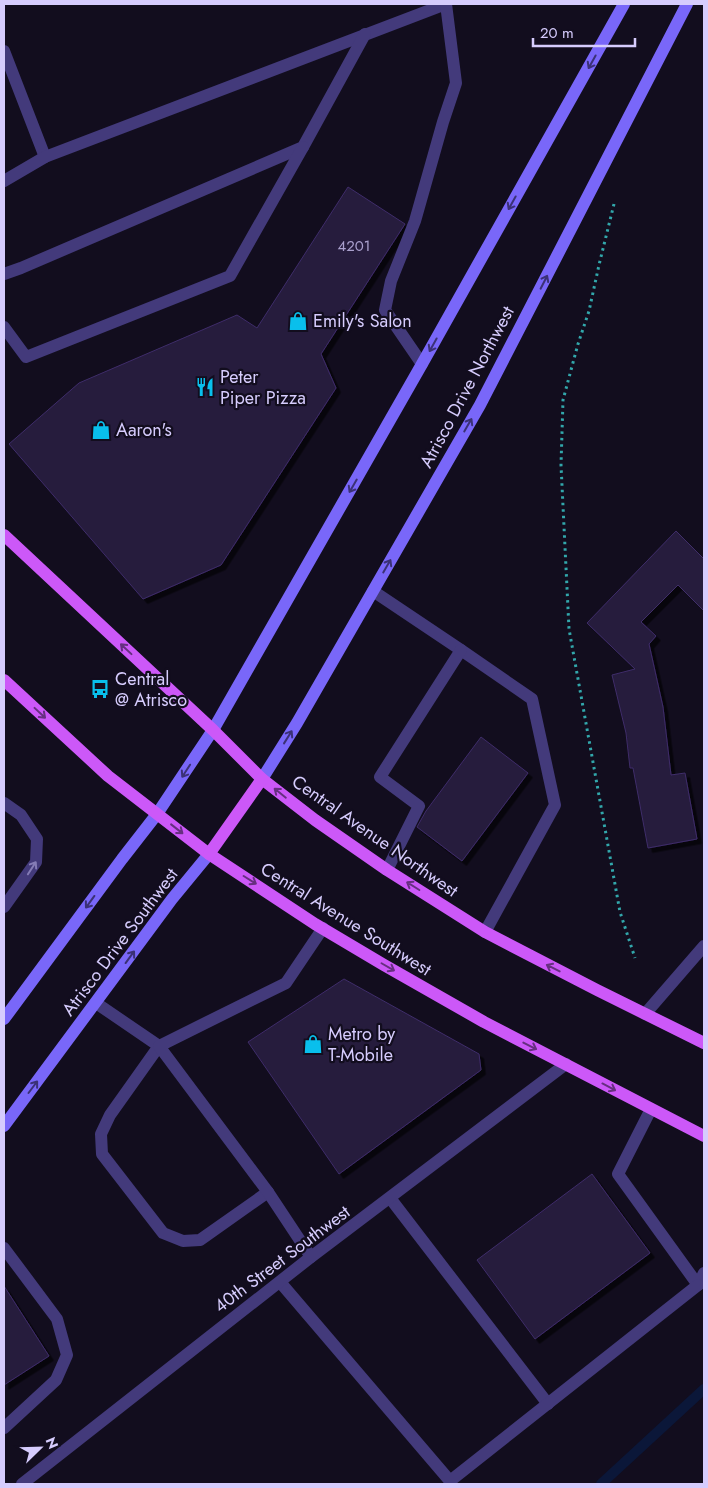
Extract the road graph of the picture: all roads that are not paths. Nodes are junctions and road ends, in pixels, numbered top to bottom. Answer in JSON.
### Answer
{"nodes":[{"id":1,"x":446,"y":4,"type":"edge"},
{"id":2,"x":624,"y":4,"type":"edge"},
{"id":3,"x":687,"y":4,"type":"edge"},
{"id":4,"x":365,"y":34,"type":"junction"},
{"id":5,"x":4,"y":51,"type":"edge"},
{"id":6,"x":303,"y":147,"type":"junction"},
{"id":7,"x":46,"y":157,"type":"junction"},
{"id":8,"x":4,"y":181,"type":"edge"},
{"id":9,"x":4,"y":274,"type":"edge"},
{"id":10,"x":4,"y":327,"type":"edge"},
{"id":11,"x":422,"y":364,"type":"junction"},
{"id":12,"x":4,"y":535,"type":"edge"},
{"id":13,"x":373,"y":591,"type":"junction"},
{"id":14,"x":462,"y":650,"type":"junction"},
{"id":15,"x":4,"y":680,"type":"edge"},
{"id":16,"x":213,"y":730,"type":"junction"},
{"id":17,"x":262,"y":779,"type":"junction"},
{"id":18,"x":4,"y":803,"type":"edge"},
{"id":19,"x":157,"y":814,"type":"junction"},
{"id":20,"x":209,"y":854,"type":"junction"},
{"id":21,"x":387,"y":870,"type":"junction"},
{"id":22,"x":4,"y":907,"type":"edge"},
{"id":23,"x":323,"y":928,"type":"junction"},
{"id":24,"x":485,"y":932,"type":"junction"},
{"id":25,"x":704,"y":946,"type":"edge"},
{"id":26,"x":96,"y":1003,"type":"junction"},
{"id":27,"x":645,"y":1014,"type":"junction"},
{"id":28,"x":4,"y":1019,"type":"edge"},
{"id":29,"x":704,"y":1043,"type":"edge"},
{"id":30,"x":159,"y":1046,"type":"junction"},
{"id":31,"x":566,"y":1064,"type":"junction"},
{"id":32,"x":652,"y":1109,"type":"junction"},
{"id":33,"x":4,"y":1126,"type":"edge"},
{"id":34,"x":704,"y":1136,"type":"edge"},
{"id":35,"x":268,"y":1192,"type":"junction"},
{"id":36,"x":390,"y":1198,"type":"junction"},
{"id":37,"x":4,"y":1248,"type":"edge"},
{"id":38,"x":311,"y":1257,"type":"junction"},
{"id":39,"x":704,"y":1272,"type":"edge"},
{"id":40,"x":280,"y":1282,"type":"junction"},
{"id":41,"x":698,"y":1284,"type":"junction"},
{"id":42,"x":548,"y":1404,"type":"junction"},
{"id":43,"x":4,"y":1428,"type":"edge"},
{"id":44,"x":22,"y":1484,"type":"edge"}],
"edges":[{"from":1,"to":4,"type":"street"},
{"from":1,"to":11,"type":"street"},
{"from":2,"to":11,"type":"main road","one_way":true},
{"from":13,"to":3,"type":"main road","name":"Atrisco Drive Northwest","one_way":true},
{"from":4,"to":6,"type":"street"},
{"from":4,"to":7,"type":"street"},
{"from":5,"to":7,"type":"street"},
{"from":6,"to":9,"type":"street"},
{"from":6,"to":10,"type":"street"},
{"from":7,"to":8,"type":"street"},
{"from":11,"to":16,"type":"main road","one_way":true},
{"from":16,"to":12,"type":"main road","name":"Central Avenue Northwest","one_way":true},
{"from":13,"to":14,"type":"street"},
{"from":17,"to":13,"type":"main road","name":"Atrisco Drive Northwest","one_way":true},
{"from":14,"to":21,"type":"street"},
{"from":14,"to":24,"type":"street"},
{"from":15,"to":19,"type":"main road","name":"Central Avenue Southwest","one_way":true},
{"from":16,"to":17,"type":"main road","name":"Central Avenue Northwest"},
{"from":16,"to":19,"type":"main road","one_way":true},
{"from":17,"to":20,"type":"main road","name":"Atrisco Drive Southwest"},
{"from":21,"to":17,"type":"main road","name":"Central Avenue Northwest","one_way":true},
{"from":22,"to":18,"type":"street","one_way":true},
{"from":19,"to":20,"type":"main road","name":"Central Avenue Southwest","one_way":true},
{"from":19,"to":28,"type":"main road","one_way":true},
{"from":20,"to":23,"type":"main road","name":"Central Avenue Southwest","one_way":true},
{"from":26,"to":20,"type":"main road","name":"Atrisco Drive Southwest","one_way":true},
{"from":24,"to":21,"type":"main road","name":"Central Avenue Northwest","one_way":true},
{"from":23,"to":30,"type":"street"},
{"from":23,"to":31,"type":"main road","name":"Central Avenue Southwest","one_way":true},
{"from":27,"to":24,"type":"main road","name":"Central Avenue Northwest","one_way":true},
{"from":25,"to":27,"type":"street"},
{"from":26,"to":30,"type":"street"},
{"from":33,"to":26,"type":"main road","name":"Atrisco Drive Southwest","one_way":true},
{"from":27,"to":29,"type":"main road","name":"Central Avenue Northwest"},
{"from":30,"to":35,"type":"street"},
{"from":30,"to":35,"type":"street"},
{"from":31,"to":32,"type":"main road","name":"Central Avenue Southwest","one_way":true},
{"from":31,"to":36,"type":"street","name":"40th Street Southwest"},
{"from":32,"to":34,"type":"main road","name":"Central Avenue Southwest"},
{"from":32,"to":41,"type":"street"},
{"from":35,"to":38,"type":"street"},
{"from":36,"to":38,"type":"street","name":"40th Street Southwest"},
{"from":36,"to":42,"type":"street"},
{"from":37,"to":43,"type":"street"},
{"from":38,"to":40,"type":"street","name":"40th Street Southwest"},
{"from":39,"to":41,"type":"street"},
{"from":40,"to":42,"type":"street"},
{"from":40,"to":44,"type":"street","name":"40th Street Southwest"},
{"from":41,"to":42,"type":"street"}]}
